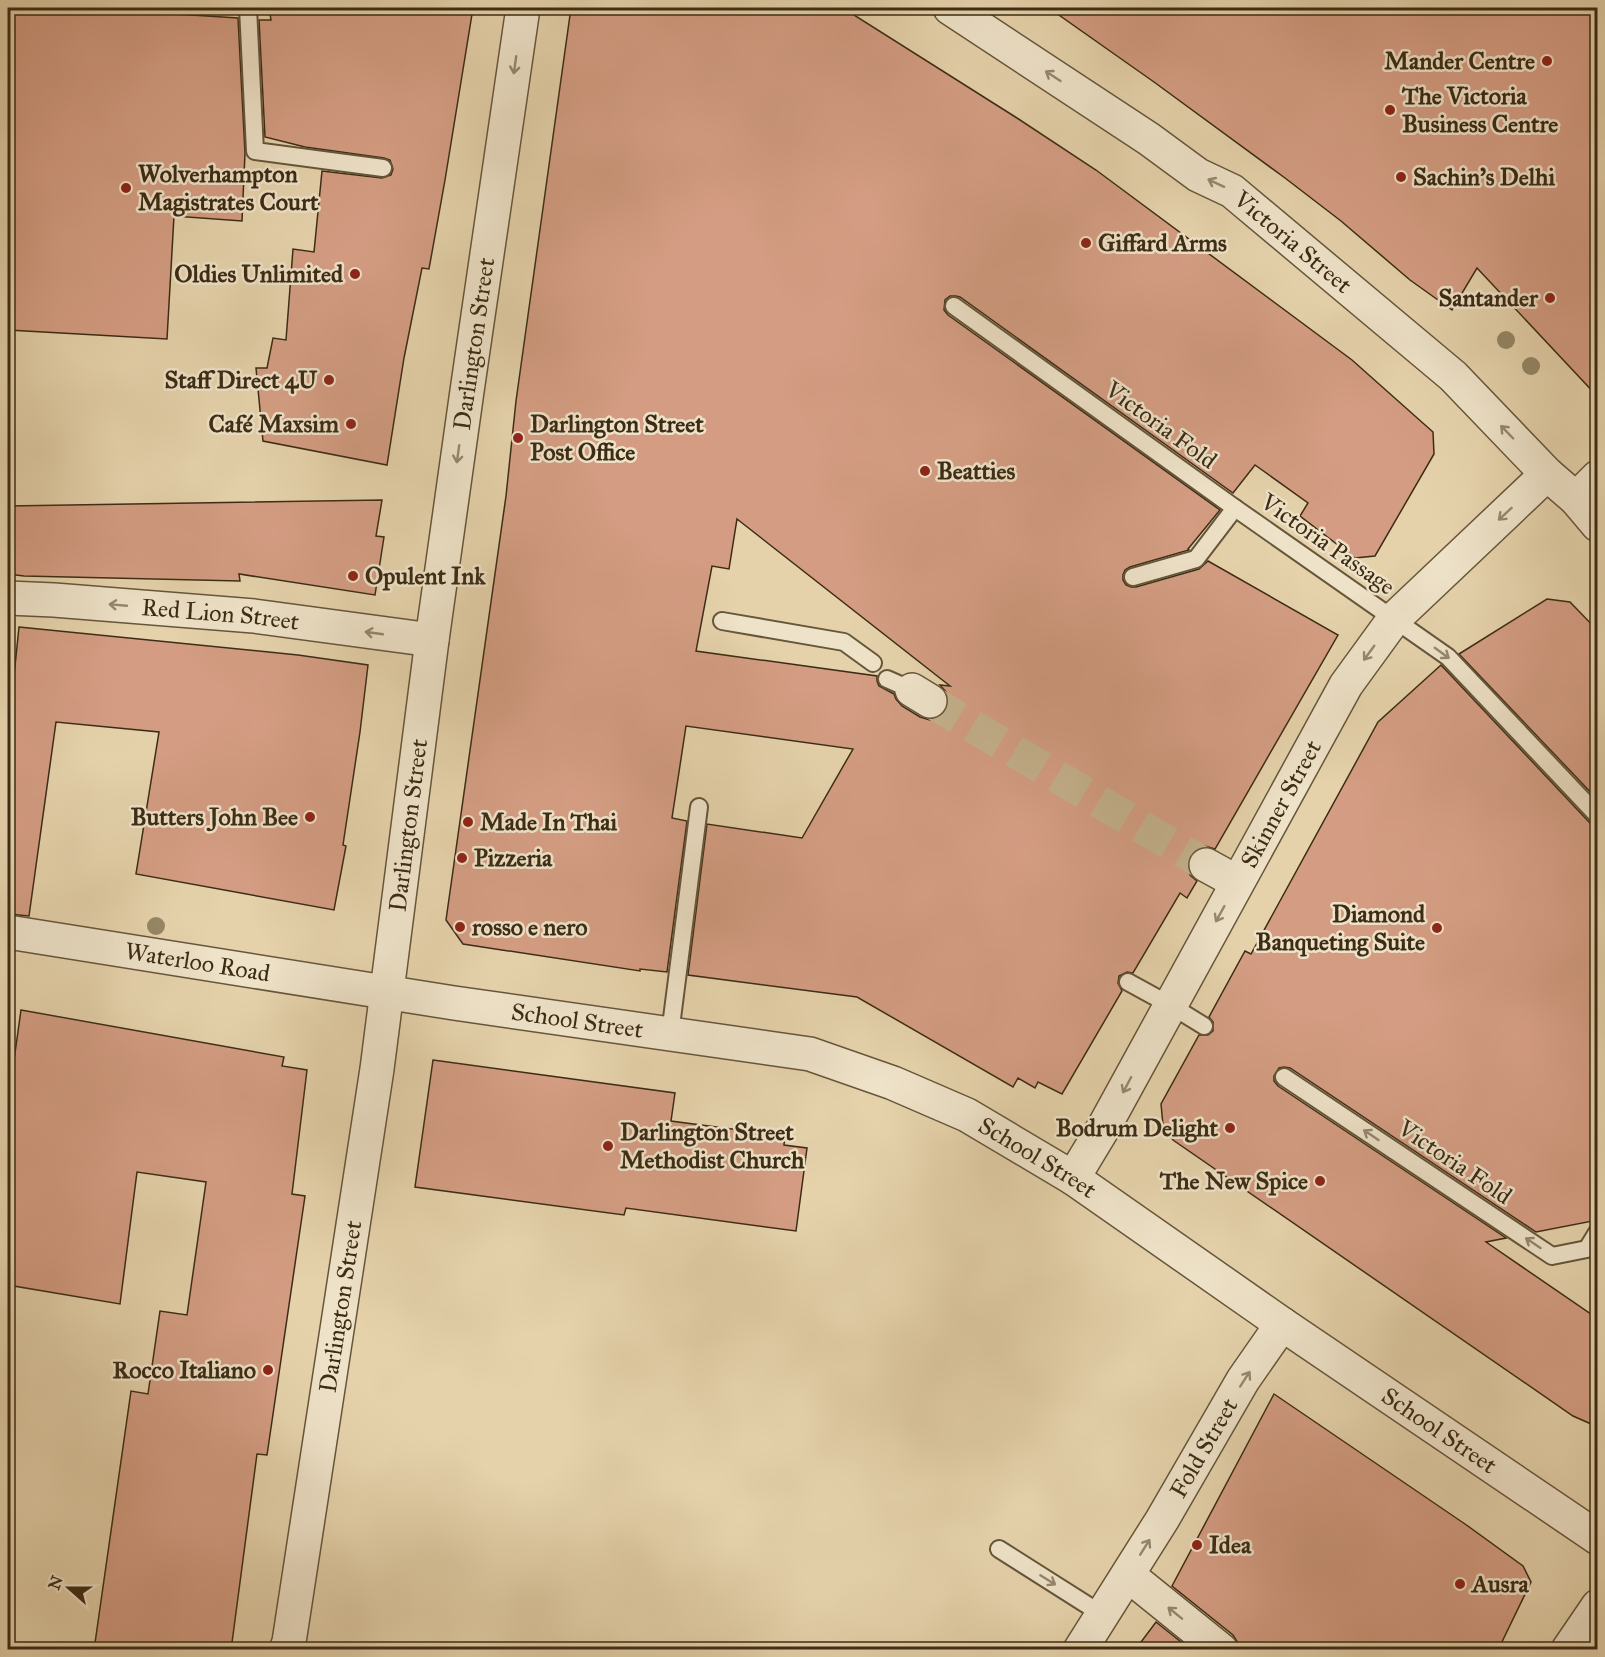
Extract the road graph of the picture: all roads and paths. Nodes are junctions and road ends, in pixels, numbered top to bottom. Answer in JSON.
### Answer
{"nodes":[{"id":1,"x":248,"y":8,"type":"edge"},
{"id":2,"x":523,"y":8,"type":"edge"},
{"id":3,"x":950,"y":8,"type":"edge"},
{"id":4,"x":383,"y":168,"type":"dead end"},
{"id":5,"x":954,"y":306,"type":"dead end"},
{"id":6,"x":1547,"y":474,"type":"junction"},
{"id":7,"x":1587,"y":488,"type":"edge"},
{"id":8,"x":1235,"y":508,"type":"junction"},
{"id":9,"x":1598,"y":525,"type":"edge"},
{"id":10,"x":1134,"y":577,"type":"dead end"},
{"id":11,"x":8,"y":598,"type":"edge"},
{"id":12,"x":1394,"y":619,"type":"junction"},
{"id":13,"x":722,"y":621,"type":"dead end"},
{"id":14,"x":432,"y":640,"type":"junction"},
{"id":15,"x":873,"y":663,"type":"dead end"},
{"id":16,"x":699,"y":807,"type":"dead end"},
{"id":17,"x":1598,"y":816,"type":"edge"},
{"id":18,"x":1206,"y":865,"type":"tunnel mouth"},
{"id":19,"x":1237,"y":882,"type":"junction"},
{"id":20,"x":8,"y":932,"type":"edge"},
{"id":21,"x":1128,"y":982,"type":"dead end"},
{"id":22,"x":387,"y":991,"type":"junction"},
{"id":23,"x":1170,"y":1005,"type":"junction"},
{"id":24,"x":1204,"y":1026,"type":"dead end"},
{"id":25,"x":670,"y":1034,"type":"junction"},
{"id":26,"x":1284,"y":1077,"type":"dead end"},
{"id":27,"x":1073,"y":1178,"type":"junction"},
{"id":28,"x":1598,"y":1231,"type":"edge"},
{"id":29,"x":1282,"y":1324,"type":"junction"},
{"id":30,"x":1598,"y":1538,"type":"edge"},
{"id":31,"x":999,"y":1549,"type":"dead end"},
{"id":32,"x":1128,"y":1575,"type":"junction"},
{"id":33,"x":1598,"y":1606,"type":"edge"},
{"id":34,"x":1103,"y":1615,"type":"junction"},
{"id":35,"x":289,"y":1647,"type":"edge"},
{"id":36,"x":1080,"y":1650,"type":"edge"},
{"id":37,"x":1221,"y":1650,"type":"edge"},
{"id":38,"x":1568,"y":1650,"type":"edge"}],
"edges":[{"from":1,"to":4,"type":"lane"},
{"from":2,"to":14,"type":"street","name":"Darlington Street","one_way":true},
{"from":6,"to":3,"type":"street","name":"Victoria Street","one_way":true},
{"from":5,"to":8,"type":"lane","name":"Victoria Fold"},
{"from":6,"to":7,"type":"street","name":"Victoria Street"},
{"from":6,"to":12,"type":"street","name":"Skinner Street","one_way":true},
{"from":7,"to":9,"type":"street","name":"Victoria Street"},
{"from":8,"to":10,"type":"lane"},
{"from":8,"to":12,"type":"lane","name":"Victoria Passage"},
{"from":14,"to":11,"type":"street","name":"Red Lion Street","one_way":true},
{"from":12,"to":17,"type":"lane","one_way":true},
{"from":12,"to":19,"type":"street","name":"Skinner Street","one_way":true},
{"from":13,"to":15,"type":"lane"},
{"from":14,"to":22,"type":"street","name":"Darlington Street"},
{"from":16,"to":25,"type":"lane"},
{"from":18,"to":19,"type":"street"},
{"from":19,"to":23,"type":"street","name":"Skinner Street","one_way":true},
{"from":20,"to":22,"type":"street","name":"Waterloo Road"},
{"from":21,"to":23,"type":"lane"},
{"from":22,"to":25,"type":"street","name":"School Street"},
{"from":22,"to":35,"type":"street","name":"Darlington Street"},
{"from":23,"to":24,"type":"lane"},
{"from":23,"to":27,"type":"street","name":"Skinner Street","one_way":true},
{"from":25,"to":27,"type":"street","name":"School Street"},
{"from":28,"to":26,"type":"lane","name":"Victoria Fold","one_way":true},
{"from":27,"to":29,"type":"street","name":"School Street"},
{"from":29,"to":30,"type":"street","name":"School Street"},
{"from":32,"to":29,"type":"street","name":"Fold Street","one_way":true},
{"from":31,"to":34,"type":"lane","one_way":true},
{"from":32,"to":34,"type":"street","name":"Fold Street"},
{"from":37,"to":32,"type":"street","one_way":true},
{"from":33,"to":38,"type":"street"},
{"from":34,"to":36,"type":"street","name":"Fold Street"}]}
